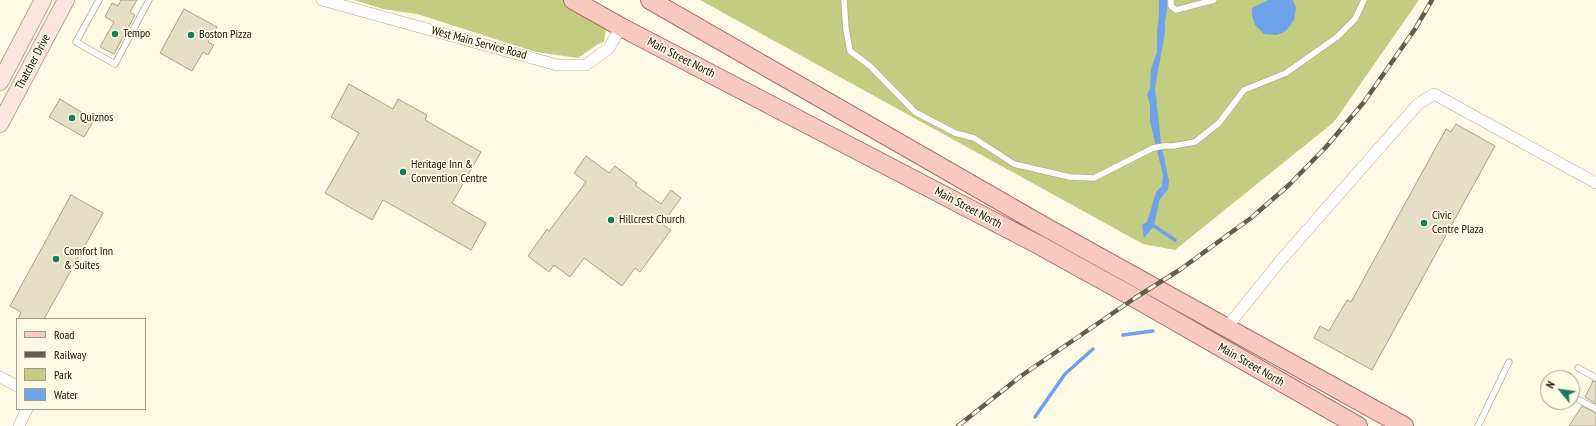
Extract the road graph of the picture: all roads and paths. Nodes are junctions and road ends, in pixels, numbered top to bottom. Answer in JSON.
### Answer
{"nodes":[{"id":1,"x":43,"y":0,"type":"edge"},
{"id":2,"x":66,"y":0,"type":"edge"},
{"id":3,"x":99,"y":0,"type":"edge"},
{"id":4,"x":149,"y":0,"type":"edge"},
{"id":5,"x":322,"y":0,"type":"edge"},
{"id":6,"x":573,"y":0,"type":"edge"},
{"id":7,"x":650,"y":0,"type":"edge"},
{"id":8,"x":844,"y":0,"type":"edge"},
{"id":9,"x":1172,"y":0,"type":"edge"},
{"id":10,"x":1214,"y":0,"type":"edge"},
{"id":11,"x":1364,"y":0,"type":"edge"},
{"id":12,"x":621,"y":27,"type":"junction"},
{"id":13,"x":0,"y":82,"type":"edge"},
{"id":14,"x":0,"y":124,"type":"edge"},
{"id":15,"x":1596,"y":182,"type":"edge"},
{"id":16,"x":1227,"y":326,"type":"junction"},
{"id":17,"x":1509,"y":362,"type":"dead end"},
{"id":18,"x":1578,"y":368,"type":"dead end"},
{"id":19,"x":0,"y":377,"type":"edge"},
{"id":20,"x":1596,"y":378,"type":"edge"},
{"id":21,"x":16,"y":385,"type":"edge"},
{"id":22,"x":1580,"y":400,"type":"edge"},
{"id":23,"x":1596,"y":409,"type":"edge"},
{"id":24,"x":27,"y":410,"type":"edge"},
{"id":25,"x":19,"y":426,"type":"edge"},
{"id":26,"x":1358,"y":426,"type":"edge"},
{"id":27,"x":1404,"y":426,"type":"edge"},
{"id":28,"x":1478,"y":426,"type":"edge"}],
"edges":[{"from":1,"to":13,"type":"main road","name":"Thatcher Drive"},
{"from":2,"to":14,"type":"main road","name":"Thatcher Drive"},
{"from":3,"to":4,"type":"lane"},
{"from":5,"to":12,"type":"street","name":"West Main Service Road"},
{"from":6,"to":12,"type":"main road","name":"Main Street North"},
{"from":7,"to":16,"type":"main road","name":"Main Street North"},
{"from":8,"to":11,"type":"lane"},
{"from":9,"to":10,"type":"lane"},
{"from":12,"to":26,"type":"main road","name":"Main Street North"},
{"from":15,"to":16,"type":"street"},
{"from":16,"to":27,"type":"main road","name":"Main Street North"},
{"from":17,"to":28,"type":"lane"},
{"from":18,"to":20,"type":"lane"},
{"from":19,"to":21,"type":"street"},
{"from":22,"to":23,"type":"lane"},
{"from":24,"to":25,"type":"street"}]}
